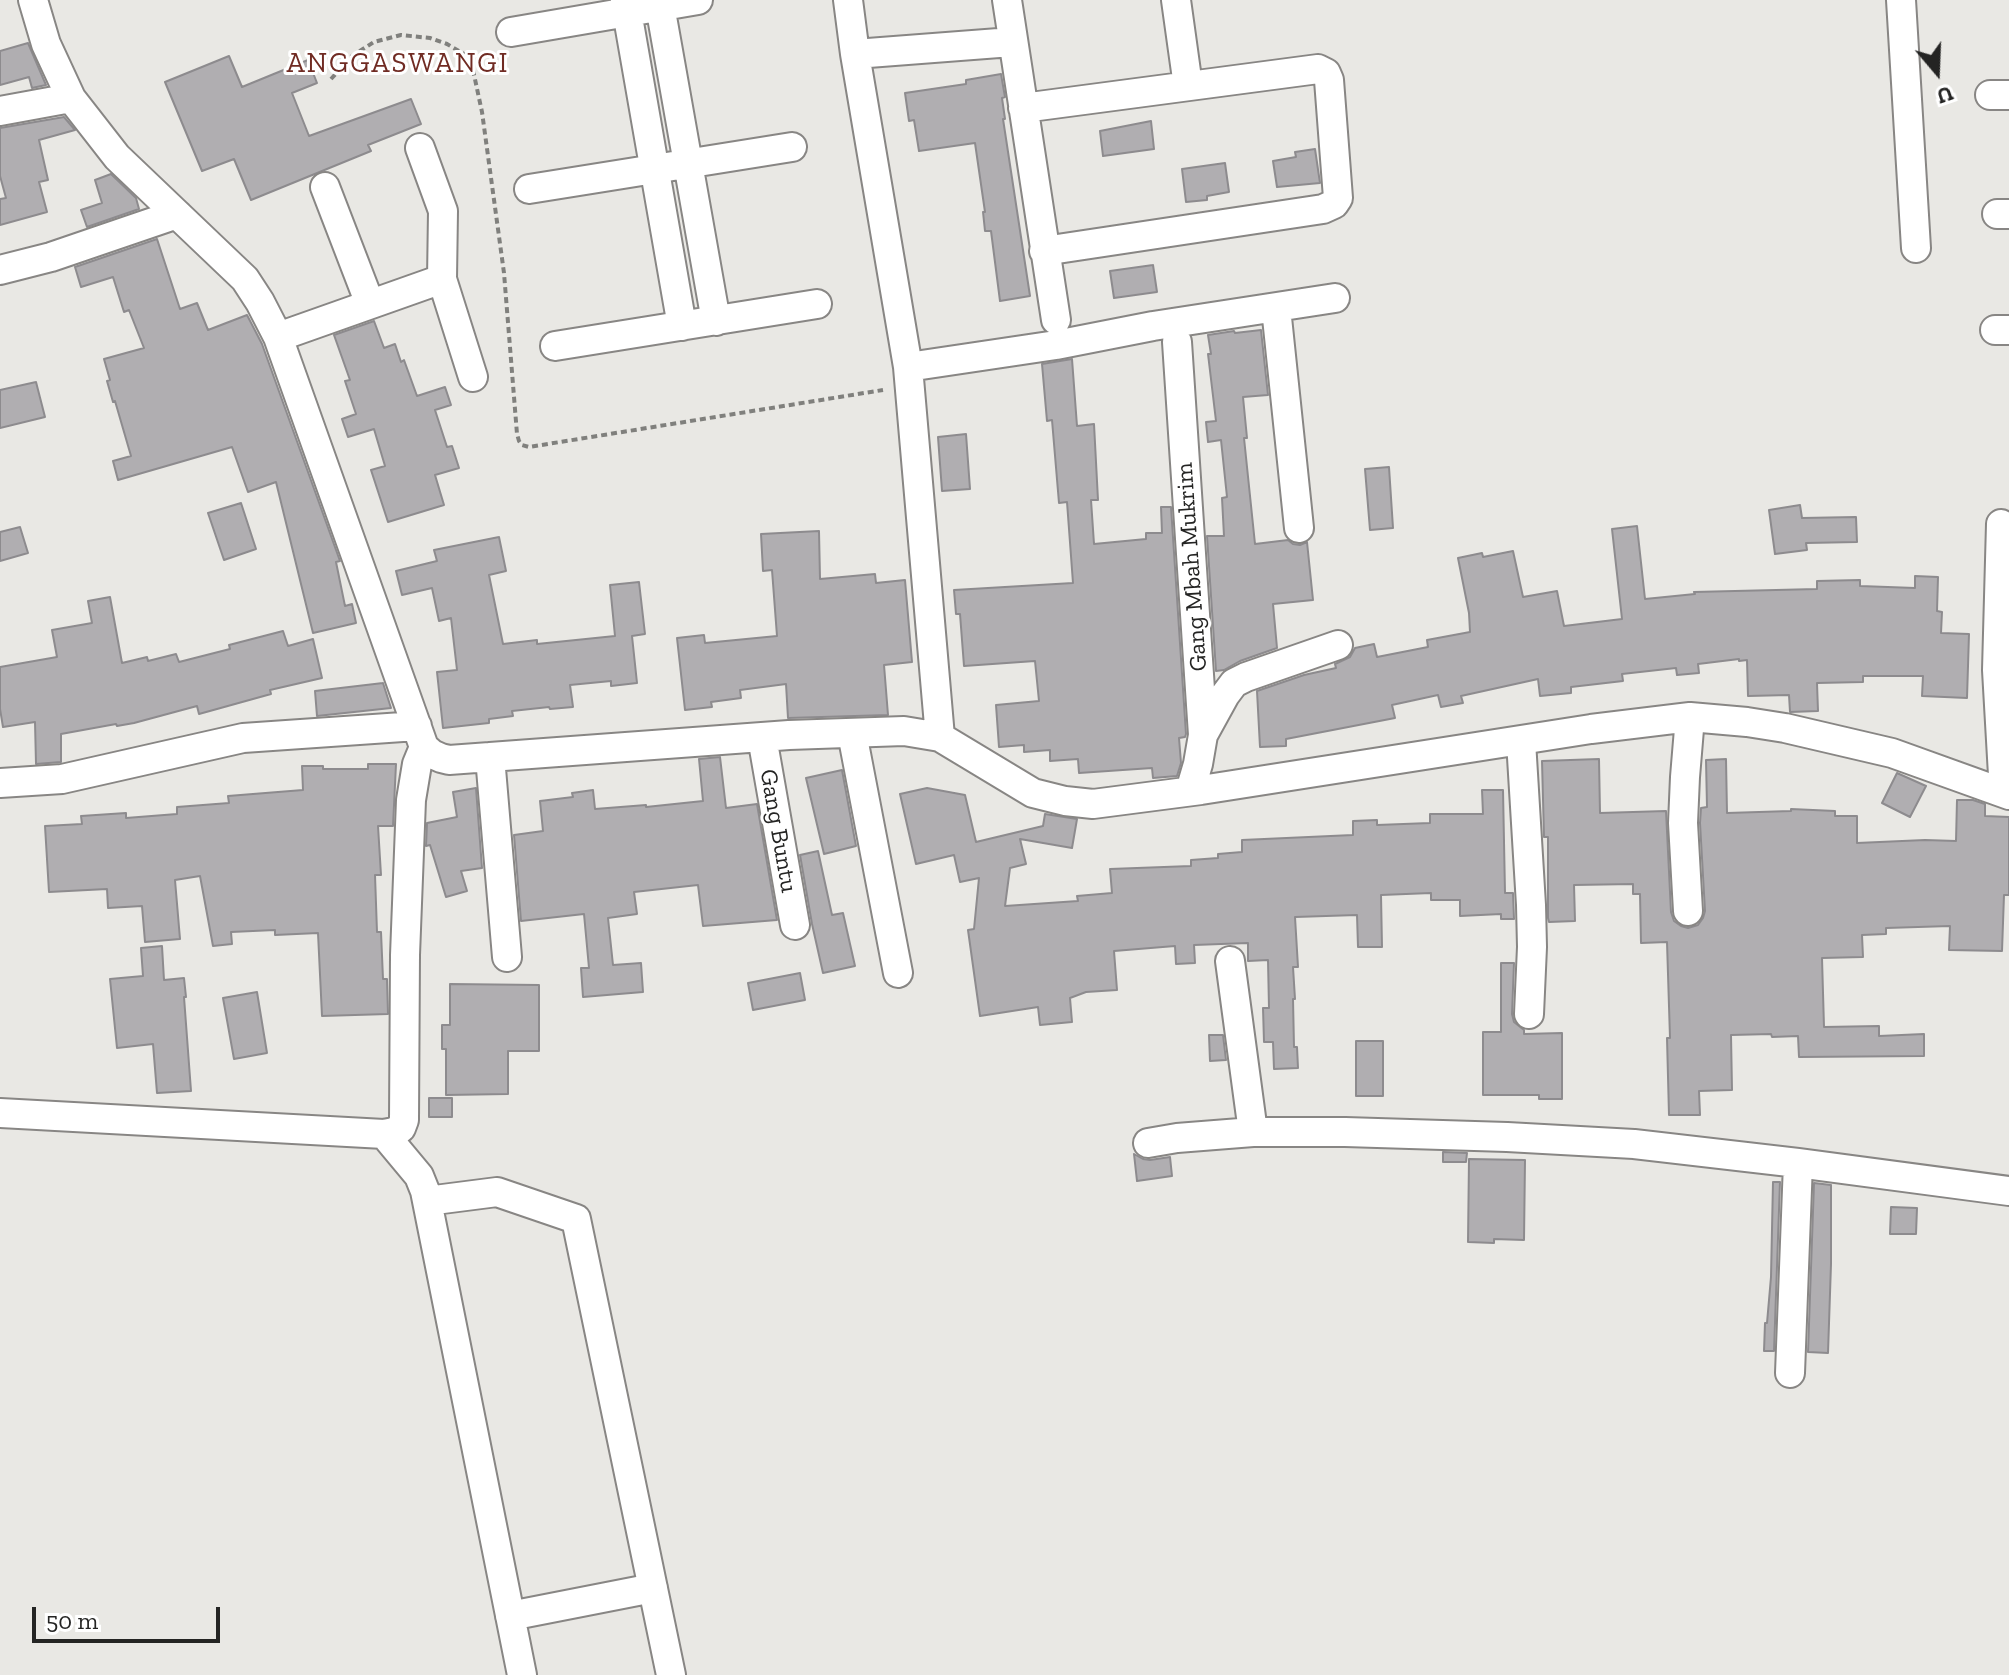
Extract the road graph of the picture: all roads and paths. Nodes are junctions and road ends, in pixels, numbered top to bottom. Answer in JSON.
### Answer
{"nodes":[{"id":1,"x":33,"y":0,"type":"edge"},
{"id":2,"x":698,"y":0,"type":"edge"},
{"id":3,"x":848,"y":0,"type":"edge"},
{"id":4,"x":1007,"y":0,"type":"edge"},
{"id":5,"x":1176,"y":0,"type":"edge"},
{"id":6,"x":1901,"y":0,"type":"edge"},
{"id":7,"x":660,"y":3,"type":"edge"},
{"id":8,"x":626,"y":6,"type":"edge"},
{"id":9,"x":511,"y":32,"type":"dead end"},
{"id":10,"x":1012,"y":42,"type":"junction"},
{"id":11,"x":855,"y":54,"type":"junction"},
{"id":12,"x":331,"y":79,"type":"dead end"},
{"id":13,"x":1188,"y":86,"type":"junction"},
{"id":14,"x":71,"y":98,"type":"junction"},
{"id":15,"x":1023,"y":108,"type":"junction"},
{"id":16,"x":0,"y":111,"type":"edge"},
{"id":17,"x":792,"y":147,"type":"dead end"},
{"id":18,"x":420,"y":148,"type":"dead end"},
{"id":19,"x":688,"y":164,"type":"junction"},
{"id":20,"x":655,"y":169,"type":"junction"},
{"id":21,"x":325,"y":187,"type":"dead end"},
{"id":22,"x":529,"y":189,"type":"dead end"},
{"id":23,"x":177,"y":214,"type":"junction"},
{"id":24,"x":1916,"y":248,"type":"dead end"},
{"id":25,"x":1044,"y":251,"type":"junction"},
{"id":26,"x":0,"y":270,"type":"edge"},
{"id":27,"x":442,"y":279,"type":"junction"},
{"id":28,"x":1335,"y":298,"type":"dead end"},
{"id":29,"x":370,"y":304,"type":"junction"},
{"id":30,"x":817,"y":304,"type":"dead end"},
{"id":31,"x":1276,"y":308,"type":"junction"},
{"id":32,"x":1056,"y":320,"type":"dead end"},
{"id":33,"x":716,"y":321,"type":"junction"},
{"id":34,"x":682,"y":326,"type":"junction"},
{"id":35,"x":278,"y":337,"type":"junction"},
{"id":36,"x":1177,"y":342,"type":"dead end"},
{"id":37,"x":555,"y":346,"type":"dead end"},
{"id":38,"x":909,"y":376,"type":"junction"},
{"id":39,"x":473,"y":377,"type":"dead end"},
{"id":40,"x":2001,"y":524,"type":"dead end"},
{"id":41,"x":1299,"y":528,"type":"dead end"},
{"id":42,"x":1338,"y":645,"type":"dead end"},
{"id":43,"x":1690,"y":717,"type":"junction"},
{"id":44,"x":852,"y":733,"type":"junction"},
{"id":45,"x":924,"y":734,"type":"junction"},
{"id":46,"x":1203,"y":735,"type":"junction"},
{"id":47,"x":420,"y":737,"type":"junction"},
{"id":48,"x":762,"y":737,"type":"junction"},
{"id":49,"x":1521,"y":741,"type":"junction"},
{"id":50,"x":490,"y":757,"type":"junction"},
{"id":51,"x":0,"y":783,"type":"edge"},
{"id":52,"x":1190,"y":791,"type":"junction"},
{"id":53,"x":2007,"y":794,"type":"edge"},
{"id":54,"x":1688,"y":911,"type":"dead end"},
{"id":55,"x":795,"y":925,"type":"dead end"},
{"id":56,"x":507,"y":957,"type":"dead end"},
{"id":57,"x":1230,"y":961,"type":"dead end"},
{"id":58,"x":898,"y":973,"type":"dead end"},
{"id":59,"x":1529,"y":1014,"type":"dead end"},
{"id":60,"x":0,"y":1113,"type":"edge"},
{"id":61,"x":1253,"y":1132,"type":"junction"},
{"id":62,"x":384,"y":1134,"type":"junction"},
{"id":63,"x":1148,"y":1143,"type":"dead end"},
{"id":64,"x":1798,"y":1163,"type":"junction"},
{"id":65,"x":2009,"y":1191,"type":"edge"},
{"id":66,"x":427,"y":1201,"type":"junction"},
{"id":67,"x":1790,"y":1373,"type":"dead end"},
{"id":68,"x":653,"y":1588,"type":"junction"},
{"id":69,"x":510,"y":1616,"type":"junction"},
{"id":70,"x":522,"y":1675,"type":"edge"},
{"id":71,"x":671,"y":1675,"type":"edge"}],
"edges":[{"from":1,"to":14,"type":"street"},
{"from":2,"to":7,"type":"street"},
{"from":3,"to":11,"type":"street"},
{"from":4,"to":10,"type":"street"},
{"from":5,"to":13,"type":"street"},
{"from":6,"to":24,"type":"street"},
{"from":7,"to":8,"type":"street"},
{"from":7,"to":19,"type":"street"},
{"from":8,"to":9,"type":"street"},
{"from":8,"to":20,"type":"street"},
{"from":10,"to":11,"type":"street"},
{"from":10,"to":15,"type":"street"},
{"from":11,"to":38,"type":"street"},
{"from":12,"to":38,"type":"path"},
{"from":13,"to":15,"type":"street"},
{"from":13,"to":25,"type":"street"},
{"from":14,"to":16,"type":"street"},
{"from":14,"to":23,"type":"street"},
{"from":15,"to":25,"type":"street"},
{"from":17,"to":19,"type":"street"},
{"from":18,"to":27,"type":"street"},
{"from":19,"to":20,"type":"street"},
{"from":19,"to":33,"type":"street"},
{"from":20,"to":22,"type":"street"},
{"from":20,"to":34,"type":"street"},
{"from":21,"to":29,"type":"street"},
{"from":23,"to":26,"type":"street"},
{"from":23,"to":35,"type":"street"},
{"from":25,"to":32,"type":"street"},
{"from":27,"to":29,"type":"street"},
{"from":27,"to":39,"type":"street"},
{"from":28,"to":31,"type":"street"},
{"from":29,"to":35,"type":"street"},
{"from":30,"to":33,"type":"street"},
{"from":31,"to":38,"type":"street"},
{"from":31,"to":41,"type":"street"},
{"from":33,"to":34,"type":"street"},
{"from":34,"to":37,"type":"street"},
{"from":35,"to":47,"type":"street"},
{"from":36,"to":46,"type":"street","name":"Gang Mbah Mukrim"},
{"from":38,"to":45,"type":"street"},
{"from":40,"to":53,"type":"street"},
{"from":42,"to":46,"type":"street"},
{"from":43,"to":49,"type":"street"},
{"from":43,"to":53,"type":"street"},
{"from":43,"to":54,"type":"street"},
{"from":44,"to":45,"type":"street"},
{"from":44,"to":48,"type":"street"},
{"from":44,"to":58,"type":"street"},
{"from":45,"to":52,"type":"street"},
{"from":46,"to":52,"type":"street","name":"Gang Mbah Mukrim"},
{"from":47,"to":50,"type":"street"},
{"from":47,"to":51,"type":"street"},
{"from":47,"to":62,"type":"street"},
{"from":48,"to":50,"type":"street"},
{"from":48,"to":55,"type":"street","name":"Gang Buntu"},
{"from":49,"to":52,"type":"street"},
{"from":49,"to":59,"type":"street"},
{"from":50,"to":56,"type":"street"},
{"from":57,"to":61,"type":"street"},
{"from":60,"to":62,"type":"street"},
{"from":61,"to":63,"type":"street"},
{"from":61,"to":64,"type":"street"},
{"from":62,"to":66,"type":"street"},
{"from":64,"to":65,"type":"street"},
{"from":64,"to":67,"type":"street"},
{"from":66,"to":68,"type":"street"},
{"from":66,"to":69,"type":"street"},
{"from":68,"to":69,"type":"street"},
{"from":68,"to":71,"type":"street"},
{"from":69,"to":70,"type":"street"}]}
